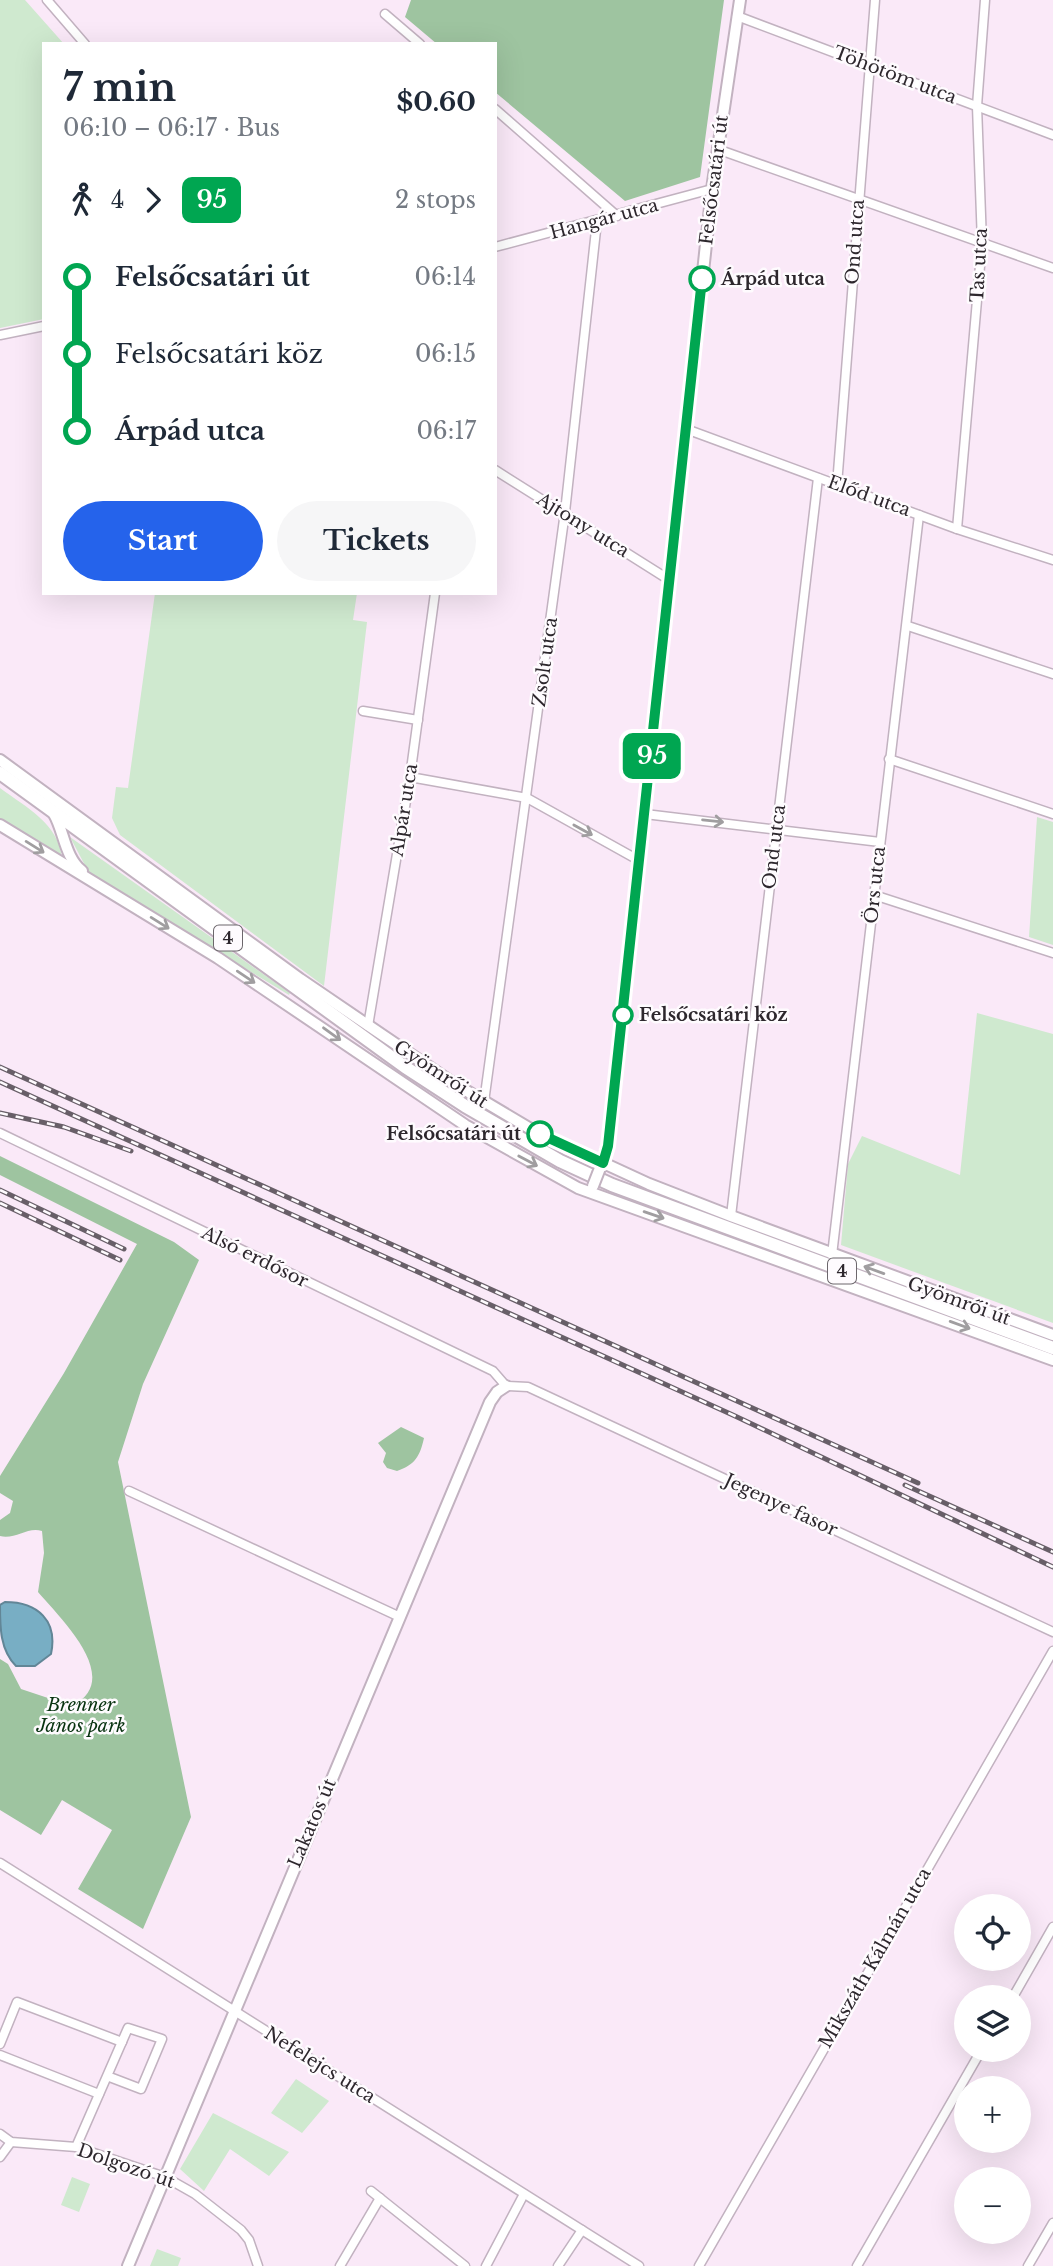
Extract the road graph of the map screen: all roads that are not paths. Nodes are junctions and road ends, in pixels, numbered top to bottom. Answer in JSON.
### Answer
{"nodes":[{"id":1,"x":47,"y":0,"type":"edge"},
{"id":2,"x":740,"y":0,"type":"edge"},
{"id":3,"x":875,"y":0,"type":"edge"},
{"id":4,"x":985,"y":0,"type":"edge"},
{"id":5,"x":385,"y":14,"type":"dead end"},
{"id":6,"x":737,"y":16,"type":"junction"},
{"id":7,"x":83,"y":42,"type":"edge"},
{"id":8,"x":418,"y":42,"type":"edge"},
{"id":9,"x":869,"y":65,"type":"junction"},
{"id":10,"x":976,"y":106,"type":"junction"},
{"id":11,"x":497,"y":111,"type":"edge"},
{"id":12,"x":1053,"y":135,"type":"edge"},
{"id":13,"x":718,"y":149,"type":"junction"},
{"id":14,"x":712,"y":189,"type":"junction"},
{"id":15,"x":858,"y":199,"type":"junction"},
{"id":16,"x":617,"y":216,"type":"junction"},
{"id":17,"x":597,"y":221,"type":"junction"},
{"id":18,"x":982,"y":243,"type":"junction"},
{"id":19,"x":497,"y":246,"type":"edge"},
{"id":20,"x":1053,"y":268,"type":"edge"},
{"id":21,"x":42,"y":326,"type":"edge"},
{"id":22,"x":0,"y":335,"type":"edge"},
{"id":23,"x":686,"y":429,"type":"junction"},
{"id":24,"x":497,"y":471,"type":"edge"},
{"id":25,"x":818,"y":478,"type":"junction"},
{"id":26,"x":837,"y":485,"type":"junction"},
{"id":27,"x":565,"y":512,"type":"junction"},
{"id":28,"x":919,"y":515,"type":"junction"},
{"id":29,"x":957,"y":529,"type":"junction"},
{"id":30,"x":1053,"y":560,"type":"edge"},
{"id":31,"x":671,"y":581,"type":"junction"},
{"id":32,"x":435,"y":595,"type":"edge"},
{"id":33,"x":908,"y":626,"type":"junction"},
{"id":34,"x":1053,"y":674,"type":"edge"},
{"id":35,"x":363,"y":710,"type":"dead end"},
{"id":36,"x":418,"y":720,"type":"junction"},
{"id":37,"x":889,"y":759,"type":"junction"},
{"id":38,"x":0,"y":760,"type":"edge"},
{"id":39,"x":0,"y":773,"type":"edge"},
{"id":40,"x":410,"y":776,"type":"junction"},
{"id":41,"x":527,"y":798,"type":"junction"},
{"id":42,"x":51,"y":808,"type":"junction"},
{"id":43,"x":645,"y":814,"type":"junction"},
{"id":44,"x":1053,"y":814,"type":"edge"},
{"id":45,"x":0,"y":825,"type":"edge"},
{"id":46,"x":776,"y":828,"type":"junction"},
{"id":47,"x":880,"y":842,"type":"junction"},
{"id":48,"x":640,"y":861,"type":"junction"},
{"id":49,"x":103,"y":887,"type":"junction"},
{"id":50,"x":874,"y":895,"type":"junction"},
{"id":51,"x":1053,"y":953,"type":"edge"},
{"id":52,"x":368,"y":1026,"type":"junction"},
{"id":53,"x":484,"y":1102,"type":"junction"},
{"id":54,"x":0,"y":1133,"type":"edge"},
{"id":55,"x":602,"y":1166,"type":"junction"},
{"id":56,"x":591,"y":1189,"type":"junction"},
{"id":57,"x":731,"y":1216,"type":"junction"},
{"id":58,"x":832,"y":1255,"type":"junction"},
{"id":59,"x":1053,"y":1335,"type":"edge"},
{"id":60,"x":1053,"y":1348,"type":"edge"},
{"id":61,"x":1053,"y":1360,"type":"edge"},
{"id":62,"x":506,"y":1386,"type":"junction"},
{"id":63,"x":129,"y":1491,"type":"dead end"},
{"id":64,"x":400,"y":1617,"type":"junction"},
{"id":65,"x":1053,"y":1632,"type":"edge"},
{"id":66,"x":1053,"y":1651,"type":"edge"},
{"id":67,"x":0,"y":1864,"type":"edge"},
{"id":68,"x":1053,"y":1927,"type":"edge"},
{"id":69,"x":1020,"y":1985,"type":"edge"},
{"id":70,"x":235,"y":2012,"type":"junction"},
{"id":71,"x":122,"y":2042,"type":"junction"},
{"id":72,"x":0,"y":2044,"type":"edge"},
{"id":73,"x":0,"y":2055,"type":"edge"},
{"id":74,"x":975,"y":2062,"type":"edge"},
{"id":75,"x":107,"y":2076,"type":"junction"},
{"id":76,"x":99,"y":2094,"type":"junction"},
{"id":77,"x":0,"y":2134,"type":"edge"},
{"id":78,"x":11,"y":2142,"type":"junction"},
{"id":79,"x":76,"y":2147,"type":"junction"},
{"id":80,"x":0,"y":2157,"type":"edge"},
{"id":81,"x":165,"y":2177,"type":"junction"},
{"id":82,"x":370,"y":2191,"type":"dead end"},
{"id":83,"x":524,"y":2194,"type":"junction"},
{"id":84,"x":380,"y":2198,"type":"junction"},
{"id":85,"x":1053,"y":2223,"type":"edge"},
{"id":86,"x":582,"y":2230,"type":"junction"},
{"id":87,"x":128,"y":2266,"type":"edge"},
{"id":88,"x":258,"y":2266,"type":"edge"},
{"id":89,"x":340,"y":2266,"type":"edge"},
{"id":90,"x":465,"y":2266,"type":"edge"},
{"id":91,"x":486,"y":2266,"type":"edge"},
{"id":92,"x":558,"y":2266,"type":"edge"},
{"id":93,"x":639,"y":2266,"type":"edge"},
{"id":94,"x":699,"y":2266,"type":"edge"},
{"id":95,"x":857,"y":2266,"type":"edge"},
{"id":96,"x":1028,"y":2266,"type":"edge"}],
"edges":[{"from":1,"to":7,"type":"street"},
{"from":2,"to":6,"type":"street","name":"Felsőcsatári út"},
{"from":3,"to":9,"type":"street","name":"Ond utca"},
{"from":4,"to":10,"type":"street","name":"Tas utca"},
{"from":5,"to":8,"type":"street"},
{"from":6,"to":9,"type":"street","name":"Töhötöm utca"},
{"from":6,"to":13,"type":"street","name":"Felsőcsatári út"},
{"from":9,"to":10,"type":"street","name":"Töhötöm utca"},
{"from":9,"to":15,"type":"street","name":"Ond utca"},
{"from":10,"to":12,"type":"street","name":"Töhötöm utca"},
{"from":10,"to":18,"type":"street","name":"Tas utca"},
{"from":11,"to":16,"type":"street"},
{"from":13,"to":14,"type":"street","name":"Felsőcsatári út"},
{"from":13,"to":15,"type":"street"},
{"from":14,"to":16,"type":"street","name":"Hangár utca"},
{"from":14,"to":23,"type":"street","name":"Felsőcsatári út"},
{"from":15,"to":18,"type":"street"},
{"from":15,"to":26,"type":"street","name":"Ond utca"},
{"from":16,"to":17,"type":"street","name":"Hangár utca"},
{"from":17,"to":19,"type":"street","name":"Hangár utca"},
{"from":17,"to":27,"type":"street","name":"Zsolt utca"},
{"from":18,"to":20,"type":"street"},
{"from":18,"to":29,"type":"street","name":"Tas utca"},
{"from":21,"to":22,"type":"street"},
{"from":23,"to":25,"type":"street","name":"Előd utca"},
{"from":23,"to":31,"type":"street","name":"Felsőcsatári út"},
{"from":24,"to":27,"type":"street","name":"Ajtony utca"},
{"from":25,"to":26,"type":"street","name":"Előd utca"},
{"from":25,"to":46,"type":"street","name":"Ond utca"},
{"from":26,"to":28,"type":"street","name":"Előd utca"},
{"from":27,"to":31,"type":"street","name":"Ajtony utca"},
{"from":27,"to":41,"type":"street","name":"Zsolt utca"},
{"from":28,"to":29,"type":"street","name":"Előd utca"},
{"from":28,"to":33,"type":"street","name":"Örs utca"},
{"from":29,"to":30,"type":"street","name":"Előd utca"},
{"from":31,"to":43,"type":"street","name":"Felsőcsatári út"},
{"from":32,"to":36,"type":"street","name":"Alpár utca"},
{"from":33,"to":34,"type":"street"},
{"from":33,"to":37,"type":"street","name":"Örs utca"},
{"from":35,"to":36,"type":"street"},
{"from":36,"to":40,"type":"street","name":"Alpár utca"},
{"from":37,"to":44,"type":"street"},
{"from":37,"to":47,"type":"street","name":"Örs utca"},
{"from":38,"to":52,"type":"street","name":"Gyömrői út"},
{"from":39,"to":42,"type":"main road","number":"4"},
{"from":40,"to":41,"type":"street"},
{"from":40,"to":52,"type":"street","name":"Alpár utca"},
{"from":41,"to":48,"type":"street","one_way":true},
{"from":41,"to":53,"type":"street","name":"Zsolt utca"},
{"from":42,"to":49,"type":"street","name":"Gyömrői út"},
{"from":42,"to":60,"type":"main road","number":"4"},
{"from":43,"to":46,"type":"street","one_way":true},
{"from":43,"to":48,"type":"street","name":"Felsőcsatári út"},
{"from":45,"to":49,"type":"street","name":"Gyömrői út","one_way":true},
{"from":46,"to":47,"type":"street"},
{"from":46,"to":57,"type":"street","name":"Ond utca"},
{"from":47,"to":50,"type":"street","name":"Örs utca"},
{"from":48,"to":55,"type":"street","name":"Felsőcsatári út"},
{"from":49,"to":56,"type":"street","name":"Gyömrői út","one_way":true},
{"from":50,"to":51,"type":"street"},
{"from":50,"to":58,"type":"street","name":"Örs utca"},
{"from":52,"to":53,"type":"street","name":"Gyömrői út"},
{"from":53,"to":55,"type":"street","name":"Gyömrői út"},
{"from":54,"to":62,"type":"street","name":"Alsó erdősor"},
{"from":55,"to":56,"type":"street","name":"Felsőcsatári út","bridge":true},
{"from":55,"to":57,"type":"street","name":"Gyömrői út"},
{"from":56,"to":61,"type":"street","name":"Gyömrői út","one_way":true},
{"from":57,"to":58,"type":"street","name":"Gyömrői út"},
{"from":59,"to":58,"type":"street","name":"Gyömrői út","one_way":true},
{"from":62,"to":64,"type":"street","name":"Lakatos út"},
{"from":62,"to":65,"type":"street","name":"Jegenye fasor"},
{"from":63,"to":64,"type":"street"},
{"from":64,"to":70,"type":"street","name":"Lakatos út"},
{"from":66,"to":94,"type":"street","name":"Mikszáth Kálmán utca"},
{"from":67,"to":70,"type":"street","name":"Nefelejcs utca"},
{"from":68,"to":69,"type":"street"},
{"from":70,"to":81,"type":"street","name":"Lakatos út"},
{"from":70,"to":83,"type":"street","name":"Nefelejcs utca"},
{"from":71,"to":72,"type":"street"},
{"from":71,"to":75,"type":"street"},
{"from":71,"to":75,"type":"street"},
{"from":73,"to":76,"type":"street"},
{"from":74,"to":95,"type":"street"},
{"from":75,"to":76,"type":"street"},
{"from":76,"to":79,"type":"street"},
{"from":77,"to":78,"type":"street"},
{"from":78,"to":79,"type":"street","name":"Dolgozó út"},
{"from":78,"to":80,"type":"street"},
{"from":79,"to":81,"type":"street","name":"Dolgozó út"},
{"from":81,"to":87,"type":"street","name":"Lakatos út"},
{"from":81,"to":88,"type":"street","name":"Dolgozó út"},
{"from":82,"to":84,"type":"street"},
{"from":83,"to":86,"type":"street","name":"Nefelejcs utca"},
{"from":83,"to":91,"type":"street"},
{"from":84,"to":89,"type":"street"},
{"from":84,"to":90,"type":"street"},
{"from":85,"to":96,"type":"street"},
{"from":86,"to":92,"type":"street"},
{"from":86,"to":93,"type":"street","name":"Nefelejcs utca"}]}
